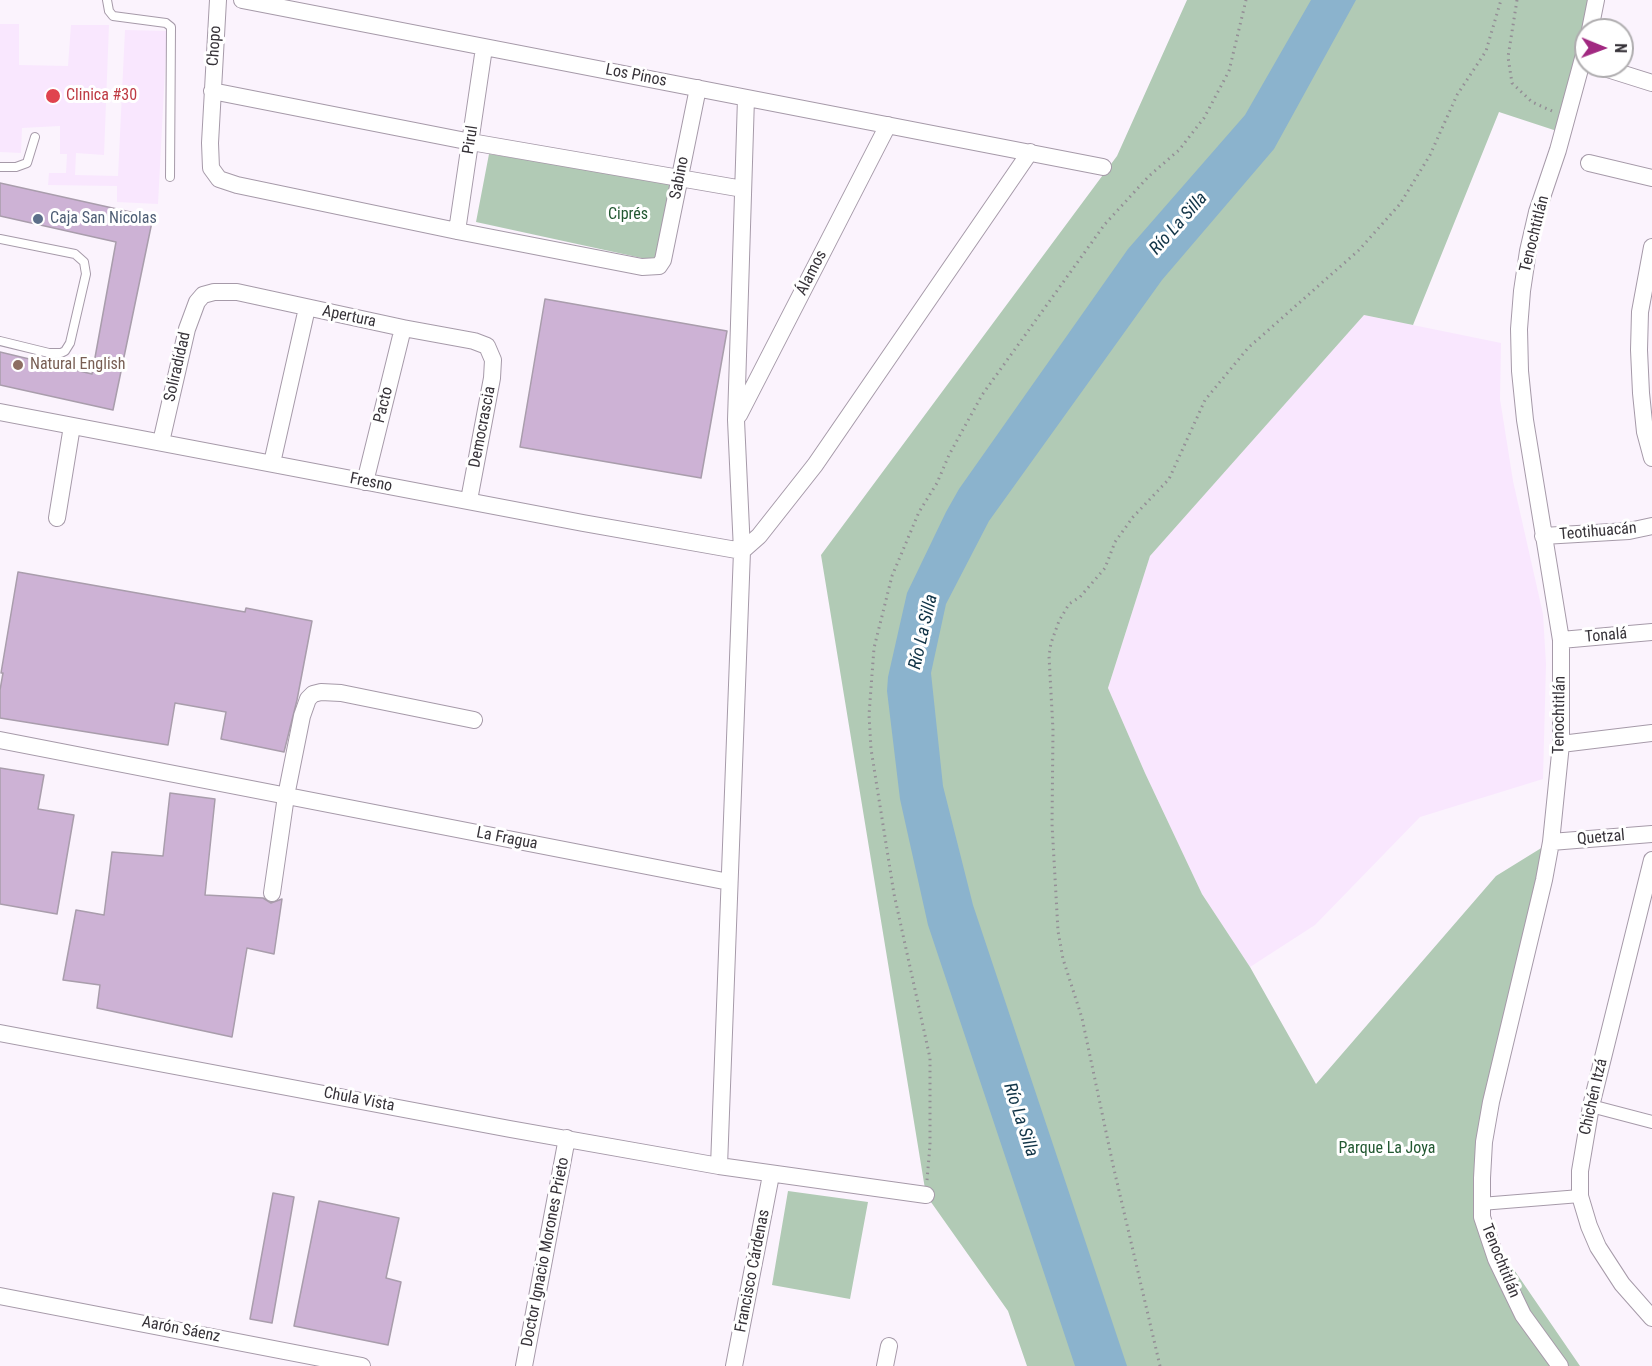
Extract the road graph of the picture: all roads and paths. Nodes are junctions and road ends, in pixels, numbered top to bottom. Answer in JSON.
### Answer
{"nodes":[{"id":1,"x":107,"y":0,"type":"edge"},
{"id":2,"x":218,"y":0,"type":"edge"},
{"id":3,"x":242,"y":0,"type":"edge"},
{"id":4,"x":1246,"y":0,"type":"edge"},
{"id":5,"x":1501,"y":0,"type":"edge"},
{"id":6,"x":1517,"y":0,"type":"edge"},
{"id":7,"x":1596,"y":0,"type":"edge"},
{"id":8,"x":1592,"y":18,"type":"edge"},
{"id":9,"x":484,"y":48,"type":"junction"},
{"id":10,"x":1634,"y":76,"type":"edge"},
{"id":11,"x":1581,"y":78,"type":"edge"},
{"id":12,"x":1652,"y":83,"type":"edge"},
{"id":13,"x":699,"y":88,"type":"junction"},
{"id":14,"x":212,"y":91,"type":"junction"},
{"id":15,"x":746,"y":98,"type":"junction"},
{"id":16,"x":1568,"y":117,"type":"junction"},
{"id":17,"x":888,"y":125,"type":"junction"},
{"id":18,"x":35,"y":138,"type":"dead end"},
{"id":19,"x":471,"y":142,"type":"junction"},
{"id":20,"x":1030,"y":152,"type":"junction"},
{"id":21,"x":1589,"y":163,"type":"dead end"},
{"id":22,"x":0,"y":167,"type":"edge"},
{"id":23,"x":1103,"y":167,"type":"dead end"},
{"id":24,"x":170,"y":177,"type":"dead end"},
{"id":25,"x":679,"y":178,"type":"junction"},
{"id":26,"x":1652,"y":178,"type":"edge"},
{"id":27,"x":743,"y":189,"type":"junction"},
{"id":28,"x":457,"y":231,"type":"junction"},
{"id":29,"x":0,"y":239,"type":"edge"},
{"id":30,"x":1652,"y":247,"type":"edge"},
{"id":31,"x":203,"y":295,"type":"joint"},
{"id":32,"x":307,"y":308,"type":"junction"},
{"id":33,"x":403,"y":328,"type":"junction"},
{"id":34,"x":0,"y":340,"type":"edge"},
{"id":35,"x":491,"y":353,"type":"joint"},
{"id":36,"x":0,"y":412,"type":"edge"},
{"id":37,"x":736,"y":420,"type":"junction"},
{"id":38,"x":72,"y":426,"type":"junction"},
{"id":39,"x":1649,"y":431,"type":"edge"},
{"id":40,"x":161,"y":442,"type":"junction"},
{"id":41,"x":1652,"y":458,"type":"edge"},
{"id":42,"x":272,"y":463,"type":"junction"},
{"id":43,"x":365,"y":482,"type":"junction"},
{"id":44,"x":469,"y":500,"type":"junction"},
{"id":45,"x":57,"y":518,"type":"dead end"},
{"id":46,"x":1652,"y":526,"type":"edge"},
{"id":47,"x":1543,"y":536,"type":"junction"},
{"id":48,"x":742,"y":551,"type":"junction"},
{"id":49,"x":1652,"y":632,"type":"edge"},
{"id":50,"x":1561,"y":640,"type":"junction"},
{"id":51,"x":474,"y":720,"type":"dead end"},
{"id":52,"x":1652,"y":733,"type":"edge"},
{"id":53,"x":0,"y":740,"type":"edge"},
{"id":54,"x":1561,"y":744,"type":"junction"},
{"id":55,"x":286,"y":796,"type":"junction"},
{"id":56,"x":1652,"y":834,"type":"edge"},
{"id":57,"x":1551,"y":842,"type":"junction"},
{"id":58,"x":1652,"y":860,"type":"edge"},
{"id":59,"x":729,"y":882,"type":"junction"},
{"id":60,"x":272,"y":892,"type":"dead end"},
{"id":61,"x":0,"y":1032,"type":"edge"},
{"id":62,"x":1591,"y":1106,"type":"junction"},
{"id":63,"x":1652,"y":1122,"type":"edge"},
{"id":64,"x":567,"y":1138,"type":"junction"},
{"id":65,"x":719,"y":1167,"type":"junction"},
{"id":66,"x":771,"y":1175,"type":"junction"},
{"id":67,"x":926,"y":1195,"type":"joint"},
{"id":68,"x":1580,"y":1196,"type":"junction"},
{"id":69,"x":1481,"y":1204,"type":"junction"},
{"id":70,"x":0,"y":1296,"type":"edge"},
{"id":71,"x":1652,"y":1318,"type":"edge"},
{"id":72,"x":889,"y":1346,"type":"dead end"},
{"id":73,"x":355,"y":1365,"type":"edge"},
{"id":74,"x":524,"y":1366,"type":"edge"},
{"id":75,"x":734,"y":1366,"type":"edge"},
{"id":76,"x":885,"y":1366,"type":"edge"},
{"id":77,"x":1160,"y":1366,"type":"edge"},
{"id":78,"x":1560,"y":1366,"type":"edge"}],
"edges":[{"from":1,"to":24,"type":"lane"},
{"from":2,"to":14,"type":"street","name":"Chopo"},
{"from":3,"to":9,"type":"street","name":"Los Pinos"},
{"from":4,"to":67,"type":"path"},
{"from":5,"to":77,"type":"path"},
{"from":6,"to":16,"type":"path"},
{"from":7,"to":8,"type":"street"},
{"from":9,"to":13,"type":"street","name":"Los Pinos"},
{"from":9,"to":19,"type":"street","name":"Pirul"},
{"from":10,"to":12,"type":"street"},
{"from":11,"to":16,"type":"street","name":"Tenochtitlán"},
{"from":13,"to":15,"type":"street","name":"Los Pinos"},
{"from":13,"to":25,"type":"street","name":"Sabino"},
{"from":14,"to":19,"type":"street"},
{"from":14,"to":28,"type":"street"},
{"from":15,"to":17,"type":"street","name":"Los Pinos"},
{"from":15,"to":27,"type":"street"},
{"from":16,"to":47,"type":"street","name":"Tenochtitlán"},
{"from":17,"to":20,"type":"street","name":"Los Pinos"},
{"from":17,"to":37,"type":"street","name":"Álamos"},
{"from":18,"to":22,"type":"lane"},
{"from":19,"to":25,"type":"street"},
{"from":19,"to":28,"type":"street","name":"Pirul"},
{"from":20,"to":23,"type":"street","name":"Los Pinos"},
{"from":20,"to":48,"type":"street"},
{"from":21,"to":26,"type":"street"},
{"from":25,"to":27,"type":"street"},
{"from":25,"to":28,"type":"street","name":"Sabino"},
{"from":27,"to":37,"type":"street"},
{"from":29,"to":34,"type":"lane"},
{"from":30,"to":39,"type":"street"},
{"from":31,"to":32,"type":"street","name":"Apertura"},
{"from":31,"to":40,"type":"street","name":"Soliradidad"},
{"from":32,"to":33,"type":"street","name":"Apertura"},
{"from":32,"to":42,"type":"street"},
{"from":33,"to":35,"type":"street","name":"Apertura"},
{"from":33,"to":43,"type":"street","name":"Pacto"},
{"from":35,"to":44,"type":"street","name":"Democrascia"},
{"from":36,"to":38,"type":"street","name":"Fresno"},
{"from":37,"to":48,"type":"street"},
{"from":38,"to":40,"type":"street","name":"Fresno"},
{"from":38,"to":45,"type":"street"},
{"from":39,"to":41,"type":"street"},
{"from":40,"to":42,"type":"street","name":"Fresno"},
{"from":42,"to":43,"type":"street","name":"Fresno"},
{"from":43,"to":44,"type":"street","name":"Fresno"},
{"from":44,"to":48,"type":"street","name":"Fresno"},
{"from":46,"to":47,"type":"street","name":"Teotihuacán"},
{"from":47,"to":50,"type":"street","name":"Tenochtitlán"},
{"from":48,"to":59,"type":"street"},
{"from":49,"to":50,"type":"street","name":"Tonalá"},
{"from":50,"to":54,"type":"street","name":"Tenochtitlán"},
{"from":51,"to":55,"type":"street"},
{"from":52,"to":54,"type":"street"},
{"from":53,"to":55,"type":"street","name":"La Fragua"},
{"from":54,"to":57,"type":"street","name":"Tenochtitlán"},
{"from":55,"to":59,"type":"street","name":"La Fragua"},
{"from":55,"to":60,"type":"street"},
{"from":56,"to":57,"type":"street","name":"Quetzal"},
{"from":57,"to":69,"type":"street","name":"Tenochtitlán"},
{"from":58,"to":62,"type":"street","name":"Chichén Itzá"},
{"from":59,"to":65,"type":"street"},
{"from":61,"to":64,"type":"street","name":"Chula Vista"},
{"from":62,"to":63,"type":"street"},
{"from":62,"to":68,"type":"street","name":"Chichén Itzá"},
{"from":64,"to":65,"type":"street","name":"Chula Vista"},
{"from":64,"to":74,"type":"street","name":"Doctor Ignacio Morones Prieto"},
{"from":65,"to":66,"type":"street"},
{"from":66,"to":67,"type":"street"},
{"from":66,"to":75,"type":"street","name":"Francisco Cárdenas"},
{"from":68,"to":69,"type":"street"},
{"from":68,"to":71,"type":"street","name":"Chichén Itzá"},
{"from":69,"to":78,"type":"street","name":"Tenochtitlán"},
{"from":70,"to":73,"type":"street","name":"Aarón Sáenz"},
{"from":72,"to":76,"type":"street"}]}
